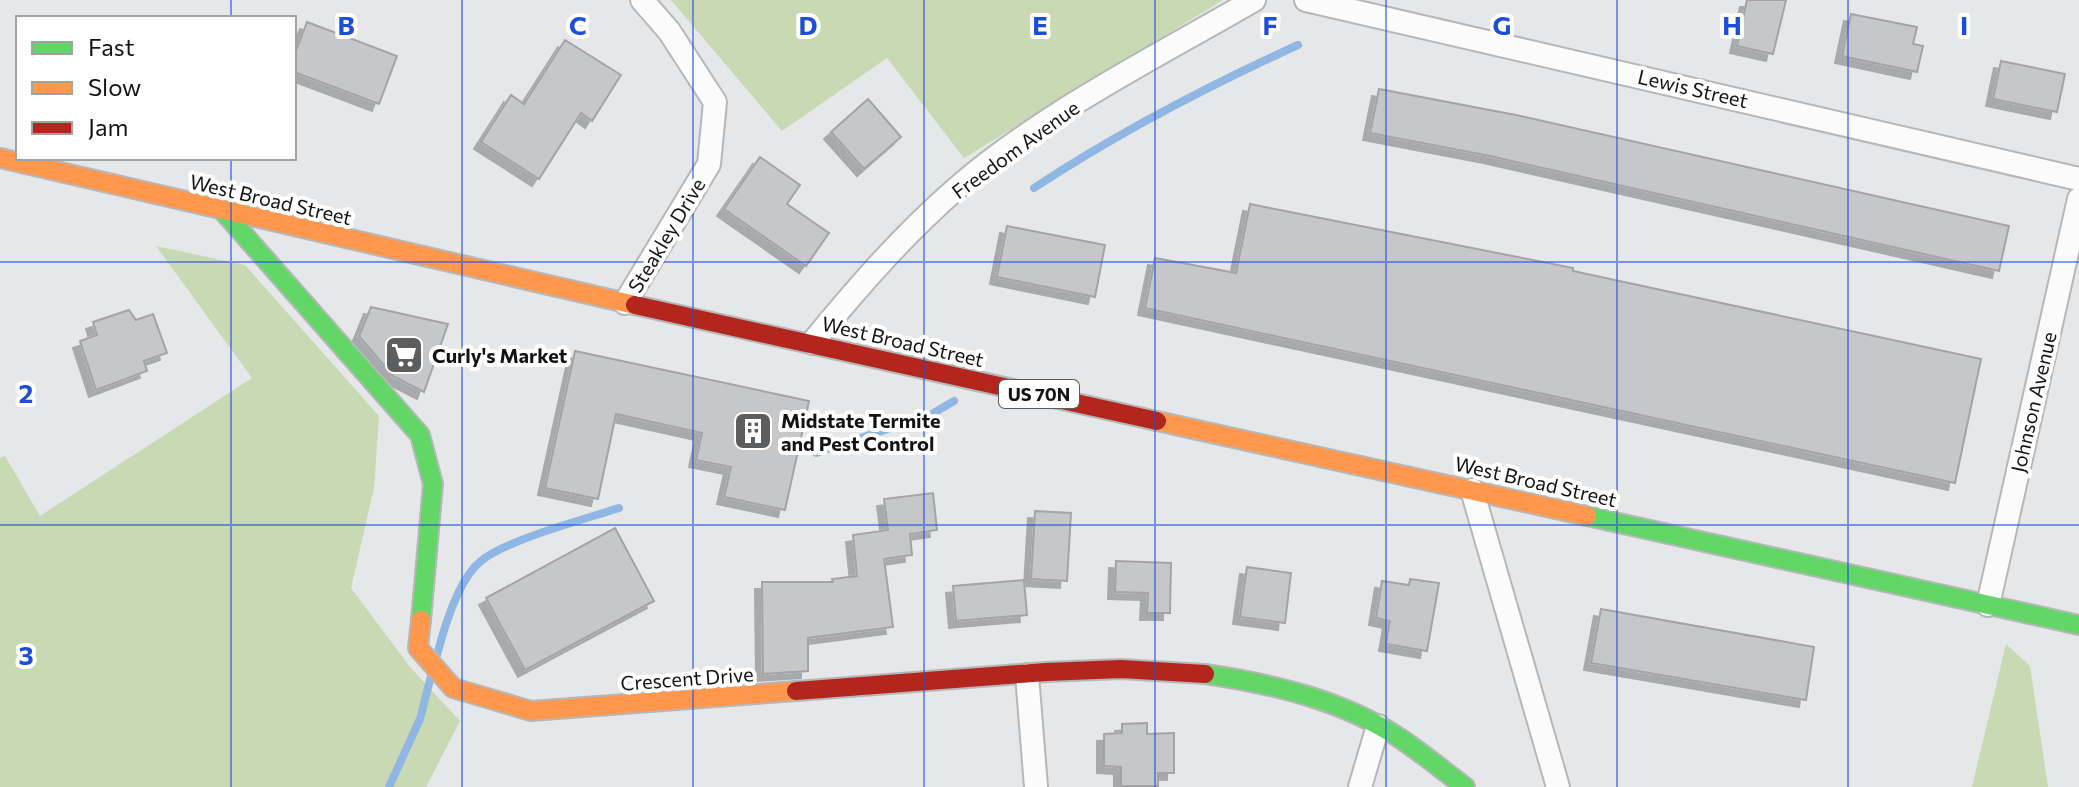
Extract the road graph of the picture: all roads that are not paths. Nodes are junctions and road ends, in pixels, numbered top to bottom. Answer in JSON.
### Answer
{"nodes":[{"id":1,"x":642,"y":0,"type":"edge"},
{"id":2,"x":1254,"y":0,"type":"edge"},
{"id":3,"x":1306,"y":0,"type":"edge"},
{"id":4,"x":0,"y":158,"type":"edge"},
{"id":5,"x":2079,"y":179,"type":"edge"},
{"id":6,"x":2079,"y":199,"type":"edge"},
{"id":7,"x":222,"y":210,"type":"junction"},
{"id":8,"x":625,"y":303,"type":"junction"},
{"id":9,"x":812,"y":343,"type":"junction"},
{"id":10,"x":1472,"y":490,"type":"junction"},
{"id":11,"x":1988,"y":605,"type":"junction"},
{"id":12,"x":2079,"y":625,"type":"edge"},
{"id":13,"x":1027,"y":675,"type":"junction"},
{"id":14,"x":1378,"y":726,"type":"junction"},
{"id":15,"x":1036,"y":787,"type":"edge"},
{"id":16,"x":1360,"y":787,"type":"edge"},
{"id":17,"x":1465,"y":787,"type":"edge"},
{"id":18,"x":1558,"y":787,"type":"edge"}],
"edges":[{"from":1,"to":8,"type":"street","name":"Steakley Drive"},
{"from":2,"to":9,"type":"street","name":"Freedom Avenue"},
{"from":3,"to":5,"type":"street","name":"Lewis Street"},
{"from":4,"to":7,"type":"main road","name":"West Broad Street","number":"US 70N"},
{"from":6,"to":11,"type":"street","name":"Johnson Avenue"},
{"from":7,"to":8,"type":"main road","name":"West Broad Street","number":"US 70N"},
{"from":7,"to":13,"type":"main road","name":"Crescent Drive"},
{"from":8,"to":9,"type":"main road","name":"West Broad Street","number":"US 70N"},
{"from":9,"to":10,"type":"main road","name":"West Broad Street","number":"US 70N"},
{"from":10,"to":11,"type":"main road","name":"West Broad Street","number":"US 70N"},
{"from":10,"to":18,"type":"street"},
{"from":11,"to":12,"type":"main road","name":"West Broad Street","number":"US 70N"},
{"from":13,"to":14,"type":"main road","name":"Crescent Drive"},
{"from":13,"to":15,"type":"street"},
{"from":14,"to":16,"type":"street"},
{"from":14,"to":17,"type":"main road","name":"Crescent Drive"}]}
